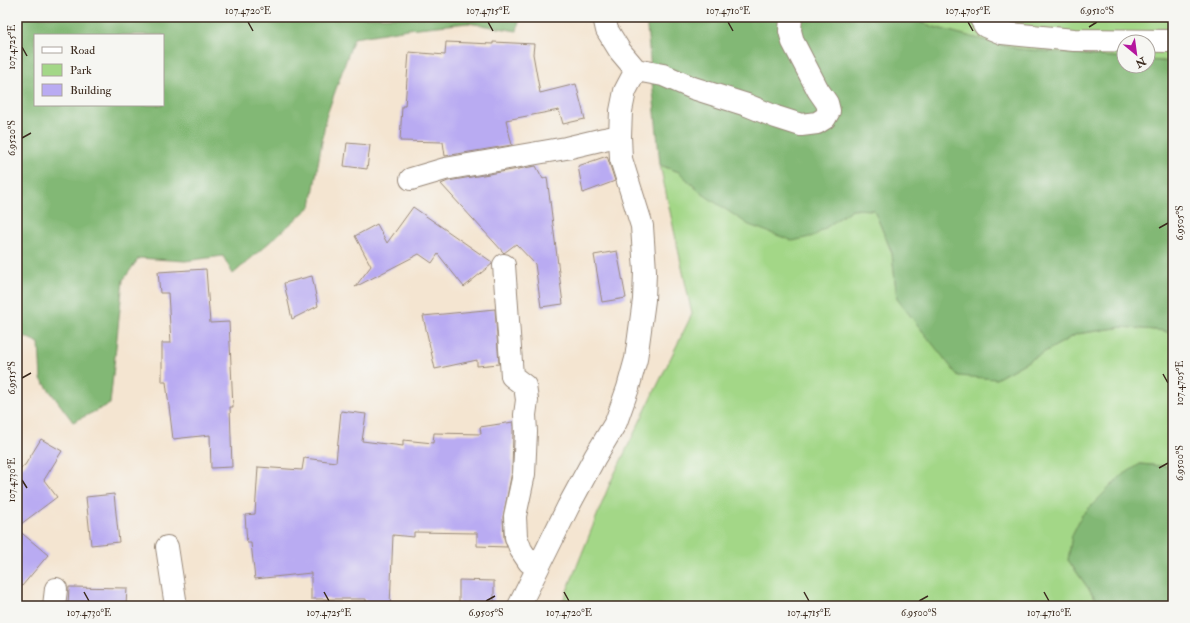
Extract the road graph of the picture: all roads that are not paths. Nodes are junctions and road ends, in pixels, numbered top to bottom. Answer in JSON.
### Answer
{"nodes":[{"id":1,"x":604,"y":17,"type":"edge"},
{"id":2,"x":791,"y":17,"type":"edge"},
{"id":3,"x":980,"y":17,"type":"edge"},
{"id":4,"x":1173,"y":41,"type":"edge"},
{"id":5,"x":636,"y":70,"type":"junction"},
{"id":6,"x":620,"y":136,"type":"junction"},
{"id":7,"x":410,"y":179,"type":"dead end"},
{"id":8,"x":504,"y":264,"type":"dead end"},
{"id":9,"x":167,"y":547,"type":"dead end"},
{"id":10,"x":537,"y":568,"type":"junction"},
{"id":11,"x":176,"y":606,"type":"edge"},
{"id":12,"x":519,"y":606,"type":"edge"}],
"edges":[{"from":1,"to":5,"type":"street"},
{"from":2,"to":5,"type":"street"},
{"from":3,"to":4,"type":"street"},
{"from":5,"to":6,"type":"street"},
{"from":6,"to":7,"type":"street"},
{"from":6,"to":10,"type":"street"},
{"from":8,"to":10,"type":"street"},
{"from":9,"to":11,"type":"street"},
{"from":10,"to":12,"type":"street"}]}
